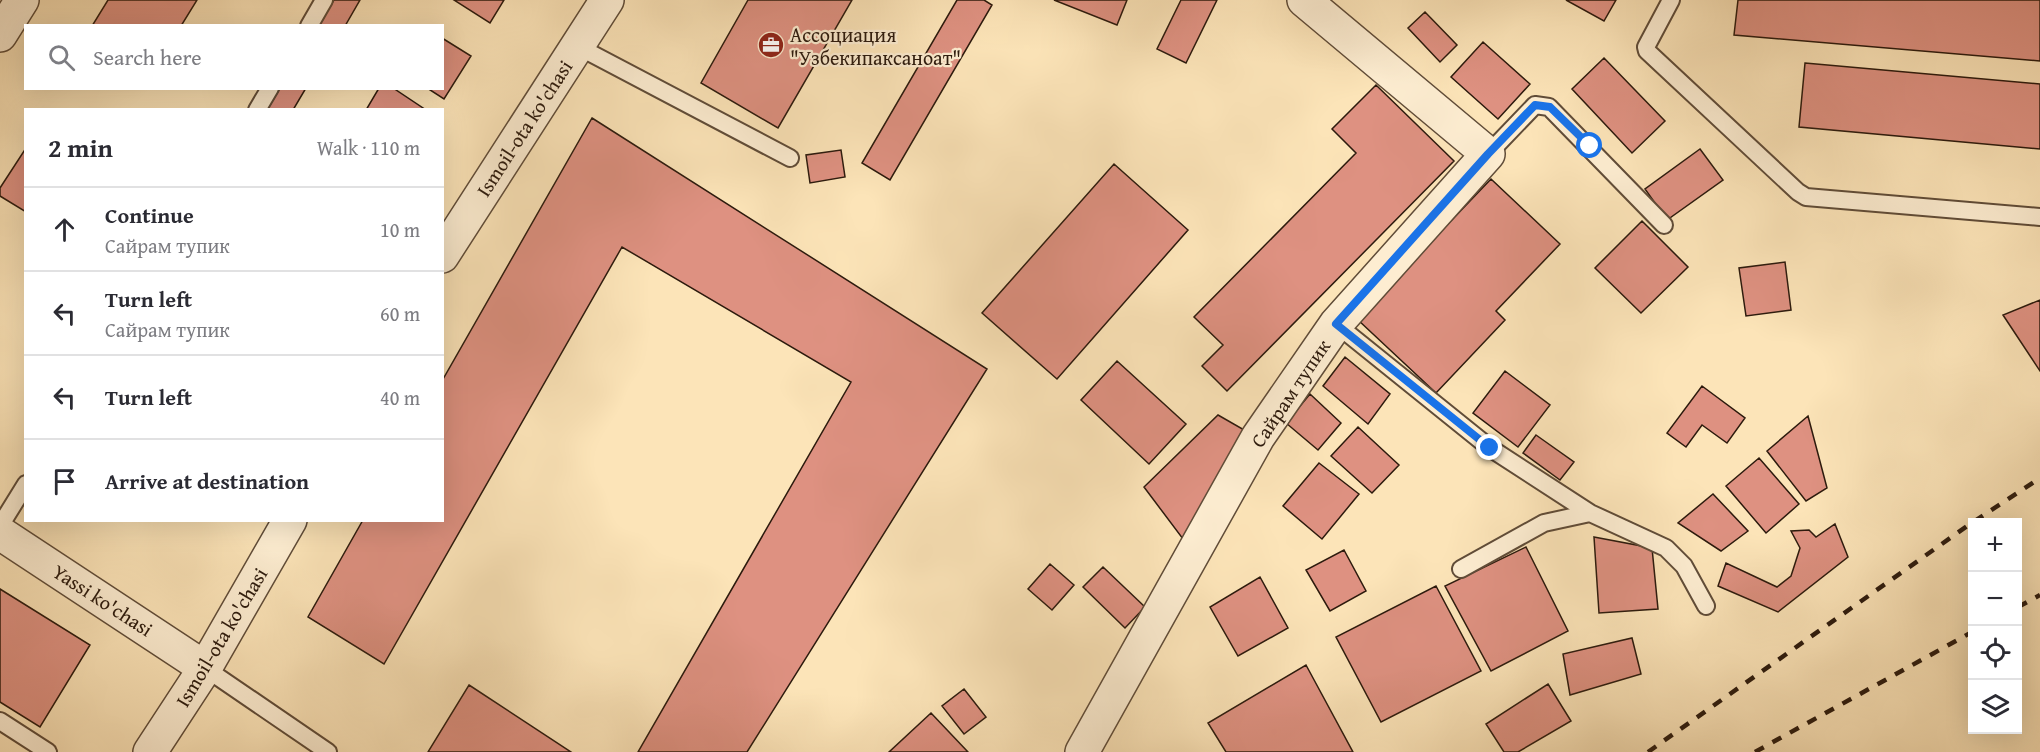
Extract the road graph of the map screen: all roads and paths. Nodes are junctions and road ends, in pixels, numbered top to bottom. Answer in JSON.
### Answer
{"nodes":[{"id":1,"x":22,"y":0,"type":"edge"},
{"id":2,"x":324,"y":0,"type":"edge"},
{"id":3,"x":607,"y":0,"type":"edge"},
{"id":4,"x":1304,"y":0,"type":"edge"},
{"id":5,"x":1671,"y":0,"type":"edge"},
{"id":6,"x":310,"y":24,"type":"edge"},
{"id":7,"x":0,"y":35,"type":"edge"},
{"id":8,"x":577,"y":46,"type":"junction"},
{"id":9,"x":269,"y":90,"type":"edge"},
{"id":10,"x":258,"y":108,"type":"edge"},
{"id":11,"x":1488,"y":154,"type":"junction"},
{"id":12,"x":790,"y":158,"type":"dead end"},
{"id":13,"x":2040,"y":217,"type":"edge"},
{"id":14,"x":1665,"y":225,"type":"dead end"},
{"id":15,"x":444,"y":253,"type":"edge"},
{"id":16,"x":1336,"y":324,"type":"junction"},
{"id":17,"x":24,"y":487,"type":"edge"},
{"id":18,"x":1590,"y":513,"type":"junction"},
{"id":19,"x":289,"y":522,"type":"edge"},
{"id":20,"x":0,"y":526,"type":"edge"},
{"id":21,"x":0,"y":533,"type":"edge"},
{"id":22,"x":1461,"y":569,"type":"dead end"},
{"id":23,"x":1706,"y":606,"type":"dead end"},
{"id":24,"x":205,"y":668,"type":"junction"},
{"id":25,"x":0,"y":721,"type":"edge"},
{"id":26,"x":48,"y":752,"type":"edge"},
{"id":27,"x":150,"y":752,"type":"edge"},
{"id":28,"x":328,"y":752,"type":"edge"},
{"id":29,"x":1082,"y":752,"type":"edge"}],
"edges":[{"from":1,"to":7,"type":"street"},
{"from":2,"to":6,"type":"lane"},
{"from":3,"to":8,"type":"street","name":"Ismoil-ota ko'chasi"},
{"from":4,"to":11,"type":"street"},
{"from":5,"to":13,"type":"lane"},
{"from":8,"to":12,"type":"lane"},
{"from":8,"to":15,"type":"street","name":"Ismoil-ota ko'chasi"},
{"from":9,"to":10,"type":"lane"},
{"from":11,"to":14,"type":"lane","name":"Сайрам тупик"},
{"from":11,"to":16,"type":"street","name":"Сайрам тупик"},
{"from":16,"to":18,"type":"lane"},
{"from":16,"to":29,"type":"street","name":"Сайрам тупик"},
{"from":17,"to":20,"type":"lane"},
{"from":18,"to":22,"type":"lane"},
{"from":18,"to":23,"type":"lane"},
{"from":19,"to":24,"type":"street","name":"Ismoil-ota ko'chasi"},
{"from":21,"to":24,"type":"street","name":"Yassi ko'chasi"},
{"from":24,"to":27,"type":"street","name":"Ismoil-ota ko'chasi"},
{"from":24,"to":28,"type":"lane"},
{"from":25,"to":26,"type":"lane"}]}
